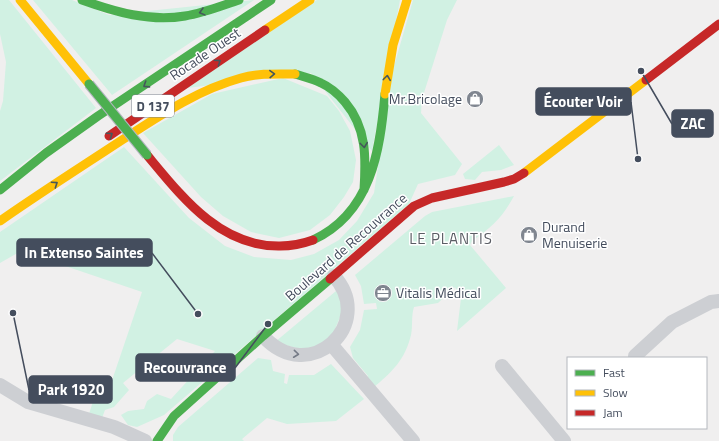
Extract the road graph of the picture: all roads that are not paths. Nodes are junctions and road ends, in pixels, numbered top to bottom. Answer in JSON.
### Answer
{"nodes":[{"id":1,"x":20,"y":0,"type":"edge"},
{"id":2,"x":82,"y":0,"type":"edge"},
{"id":3,"x":239,"y":0,"type":"edge"},
{"id":4,"x":271,"y":0,"type":"edge"},
{"id":5,"x":310,"y":0,"type":"edge"},
{"id":6,"x":406,"y":0,"type":"edge"},
{"id":7,"x":719,"y":24,"type":"edge"},
{"id":8,"x":99,"y":143,"type":"dead end"},
{"id":9,"x":79,"y":157,"type":"dead end"},
{"id":10,"x":0,"y":190,"type":"edge"},
{"id":11,"x":364,"y":190,"type":"junction"},
{"id":12,"x":0,"y":216,"type":"edge"},
{"id":13,"x":0,"y":221,"type":"edge"},
{"id":14,"x":334,"y":276,"type":"junction"},
{"id":15,"x":719,"y":301,"type":"edge"},
{"id":16,"x":264,"y":336,"type":"junction"},
{"id":17,"x":331,"y":344,"type":"junction"},
{"id":18,"x":635,"y":356,"type":"dead end"},
{"id":19,"x":502,"y":366,"type":"dead end"},
{"id":20,"x":0,"y":385,"type":"edge"},
{"id":21,"x":145,"y":441,"type":"edge"},
{"id":22,"x":157,"y":441,"type":"edge"},
{"id":23,"x":413,"y":441,"type":"edge"},
{"id":24,"x":564,"y":441,"type":"edge"}],
"edges":[{"from":1,"to":11,"type":"main road","bridge":true},
{"from":3,"to":2,"type":"main road","one_way":true},
{"from":4,"to":10,"type":"main road","name":"Rocade Ouest","number":"D 137","one_way":true},
{"from":8,"to":5,"type":"main road","name":"Rocade Ouest","number":"D 137","one_way":true},
{"from":11,"to":6,"type":"main road","one_way":true},
{"from":7,"to":14,"type":"main road","name":"Boulevard de Recouvrance"},
{"from":9,"to":12,"type":"main road"},
{"from":13,"to":11,"type":"main road","number":"D 137","one_way":true},
{"from":14,"to":16,"type":"main road","name":"Boulevard de Recouvrance"},
{"from":14,"to":17,"type":"street"},
{"from":15,"to":18,"type":"street"},
{"from":16,"to":17,"type":"street","one_way":true},
{"from":16,"to":22,"type":"main road","name":"Boulevard de Recouvrance"},
{"from":17,"to":23,"type":"street"},
{"from":19,"to":24,"type":"street"},
{"from":20,"to":21,"type":"street"}]}
